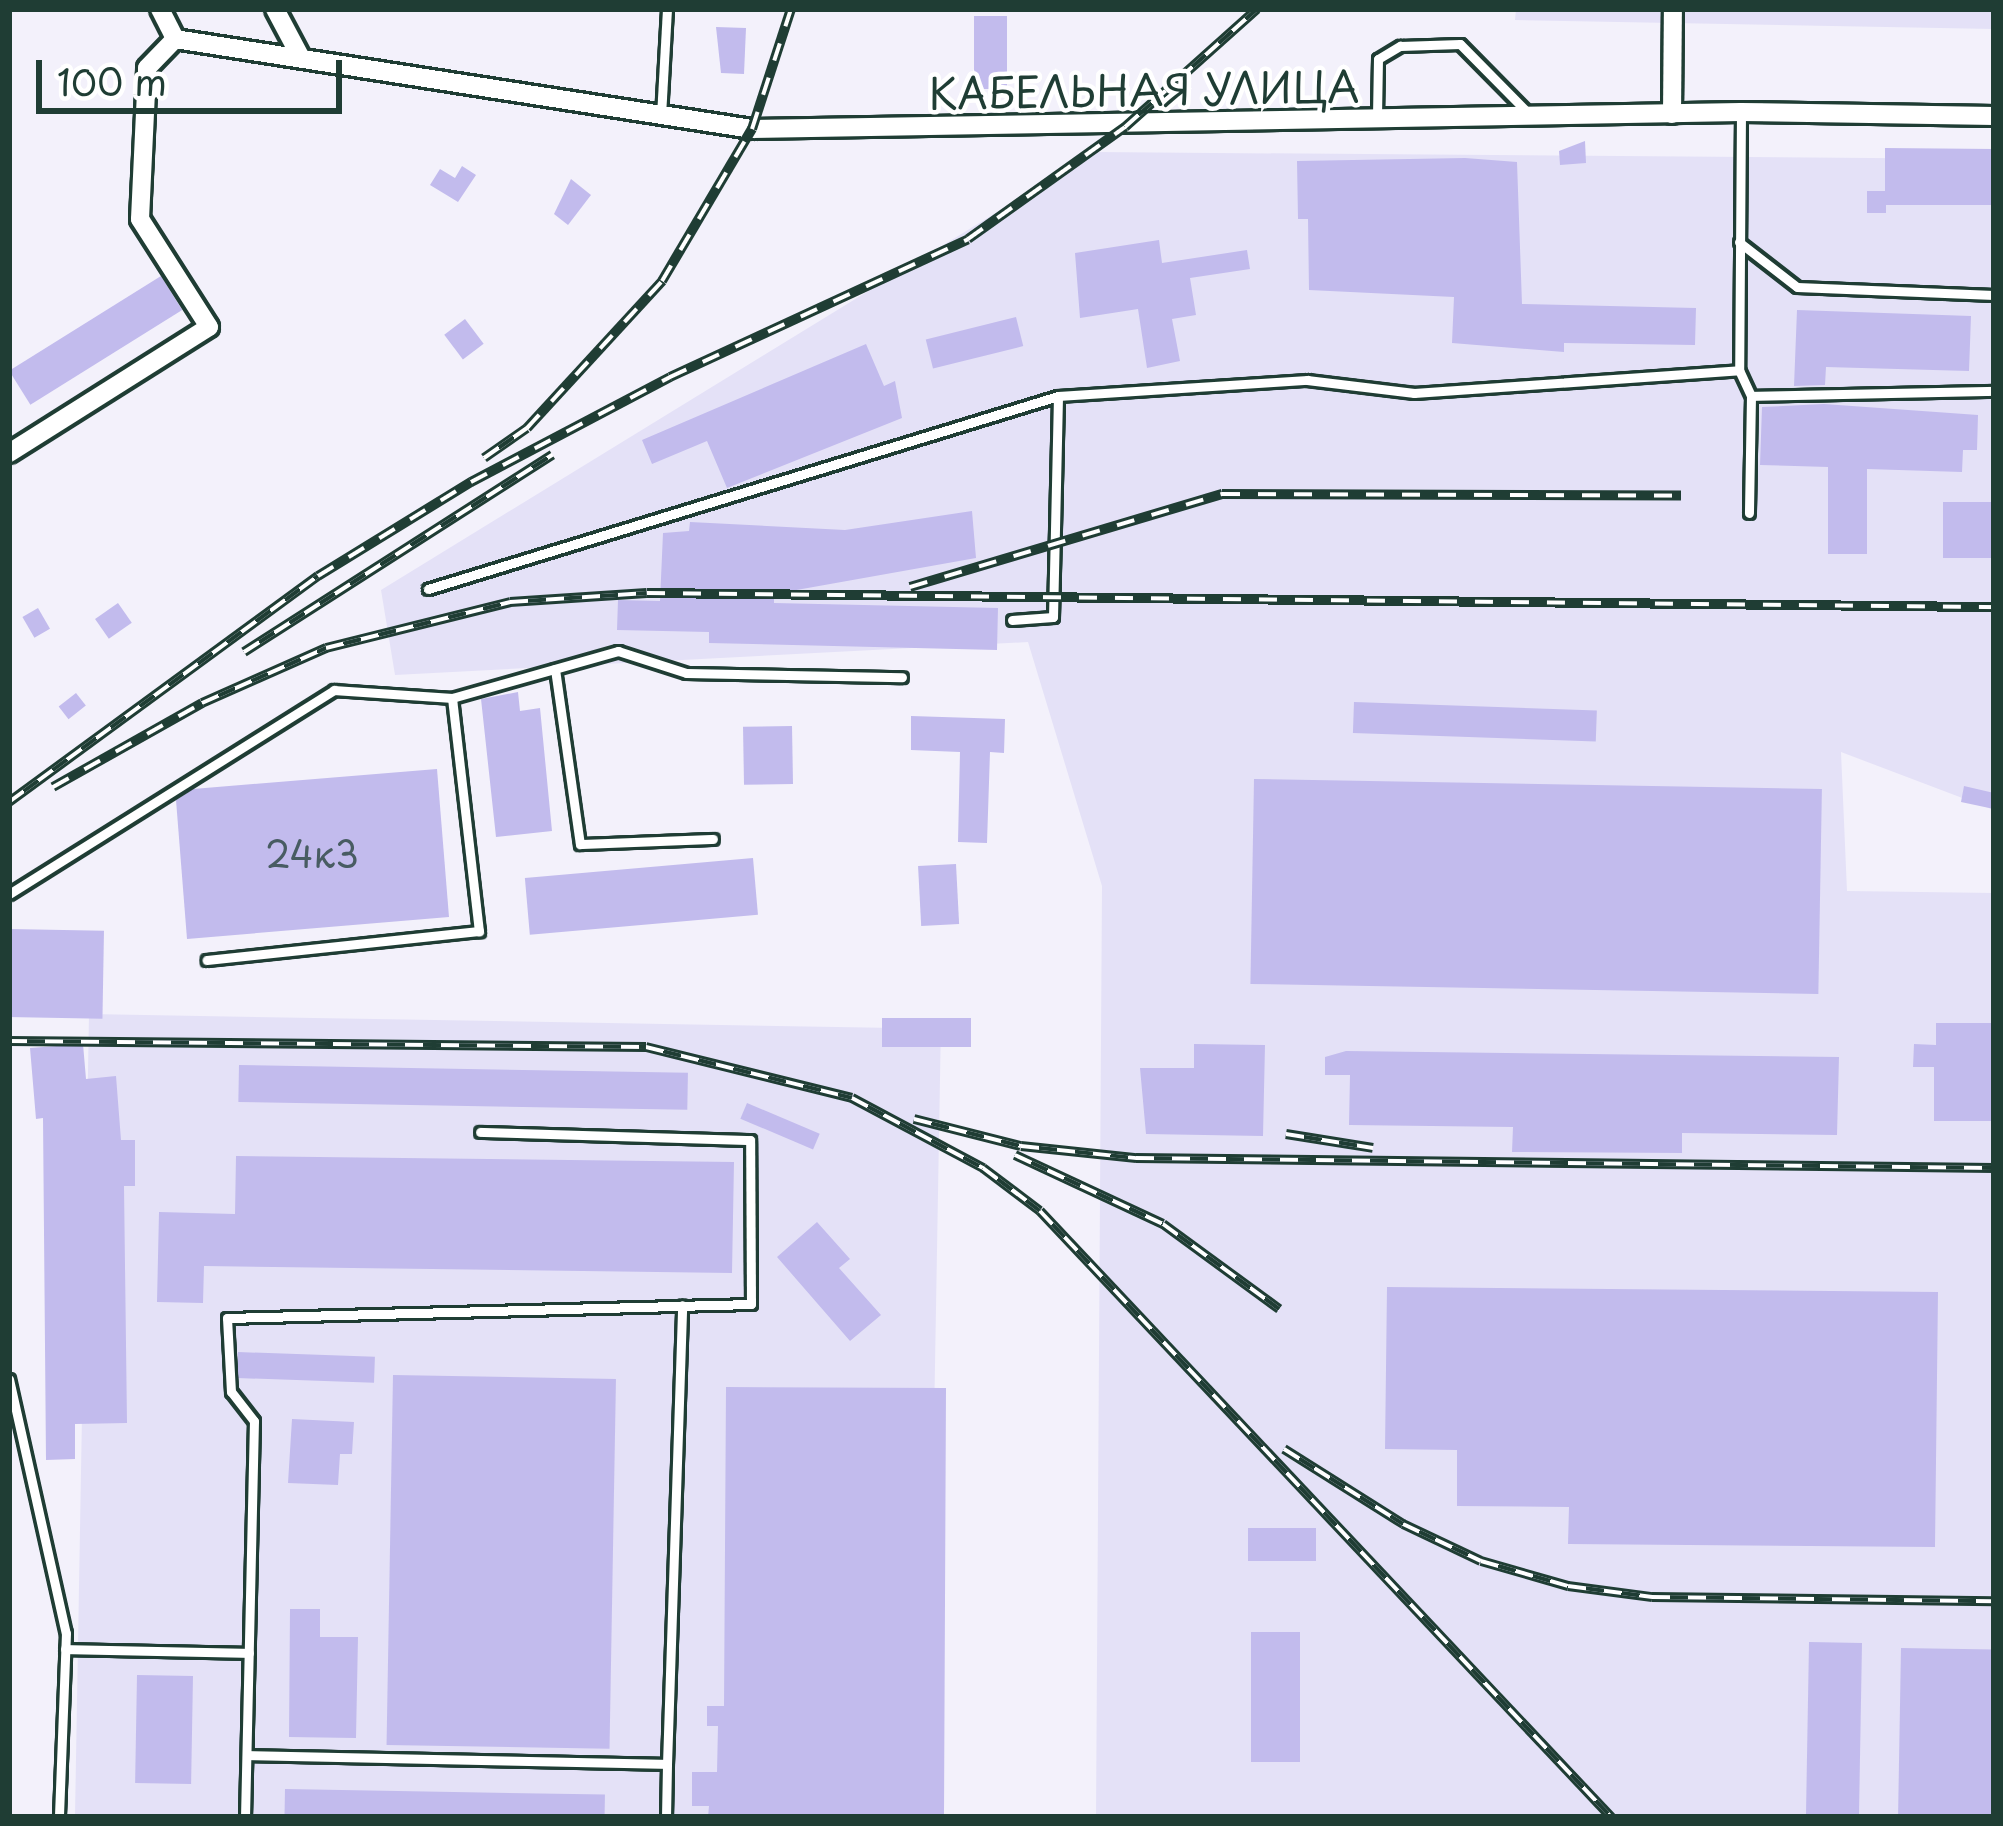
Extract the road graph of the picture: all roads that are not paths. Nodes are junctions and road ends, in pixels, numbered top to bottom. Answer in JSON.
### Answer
{"nodes":[{"id":1,"x":160,"y":9,"type":"edge"},
{"id":2,"x":275,"y":9,"type":"edge"},
{"id":3,"x":667,"y":9,"type":"edge"},
{"id":4,"x":1673,"y":9,"type":"edge"},
{"id":5,"x":175,"y":38,"type":"junction"},
{"id":6,"x":301,"y":58,"type":"junction"},
{"id":7,"x":1741,"y":112,"type":"junction"},
{"id":8,"x":1672,"y":114,"type":"junction"},
{"id":9,"x":661,"y":116,"type":"junction"},
{"id":10,"x":1994,"y":116,"type":"edge"},
{"id":11,"x":1534,"y":118,"type":"junction"},
{"id":12,"x":1377,"y":121,"type":"junction"},
{"id":13,"x":1739,"y":242,"type":"junction"},
{"id":14,"x":1994,"y":295,"type":"edge"},
{"id":15,"x":1739,"y":370,"type":"junction"},
{"id":16,"x":1994,"y":391,"type":"edge"},
{"id":17,"x":1058,"y":396,"type":"junction"},
{"id":18,"x":1751,"y":397,"type":"junction"},
{"id":19,"x":9,"y":453,"type":"edge"},
{"id":20,"x":1749,"y":513,"type":"dead end"},
{"id":21,"x":428,"y":589,"type":"dead end"},
{"id":22,"x":1012,"y":620,"type":"dead end"},
{"id":23,"x":556,"y":669,"type":"junction"},
{"id":24,"x":902,"y":677,"type":"dead end"},
{"id":25,"x":452,"y":698,"type":"junction"},
{"id":26,"x":713,"y":839,"type":"dead end"},
{"id":27,"x":9,"y":894,"type":"edge"},
{"id":28,"x":207,"y":960,"type":"dead end"},
{"id":29,"x":481,"y":1132,"type":"dead end"},
{"id":30,"x":682,"y":1305,"type":"junction"},
{"id":31,"x":9,"y":1379,"type":"edge"},
{"id":32,"x":65,"y":1648,"type":"junction"},
{"id":33,"x":249,"y":1653,"type":"junction"},
{"id":34,"x":247,"y":1755,"type":"junction"},
{"id":35,"x":668,"y":1764,"type":"junction"},
{"id":36,"x":59,"y":1817,"type":"edge"},
{"id":37,"x":245,"y":1817,"type":"edge"},
{"id":38,"x":666,"y":1817,"type":"edge"}],
"edges":[{"from":1,"to":5,"type":"street"},
{"from":2,"to":6,"type":"street"},
{"from":3,"to":9,"type":"lane"},
{"from":4,"to":8,"type":"street"},
{"from":5,"to":6,"type":"street","name":"КАБЕЛЬНАЯ УЛИЦА"},
{"from":5,"to":19,"type":"street"},
{"from":6,"to":9,"type":"street","name":"КАБЕЛЬНАЯ УЛИЦА"},
{"from":7,"to":8,"type":"street","name":"КАБЕЛЬНАЯ УЛИЦА"},
{"from":7,"to":10,"type":"street","name":"КАБЕЛЬНАЯ УЛИЦА"},
{"from":7,"to":13,"type":"lane"},
{"from":8,"to":11,"type":"street","name":"КАБЕЛЬНАЯ УЛИЦА"},
{"from":9,"to":12,"type":"street","name":"КАБЕЛЬНАЯ УЛИЦА"},
{"from":11,"to":12,"type":"street","name":"КАБЕЛЬНАЯ УЛИЦА"},
{"from":11,"to":12,"type":"lane"},
{"from":13,"to":14,"type":"lane"},
{"from":13,"to":15,"type":"lane"},
{"from":15,"to":17,"type":"lane"},
{"from":15,"to":18,"type":"lane"},
{"from":16,"to":18,"type":"lane"},
{"from":17,"to":21,"type":"lane"},
{"from":17,"to":22,"type":"lane"},
{"from":18,"to":20,"type":"lane"},
{"from":23,"to":24,"type":"lane"},
{"from":23,"to":25,"type":"lane"},
{"from":23,"to":26,"type":"lane"},
{"from":25,"to":27,"type":"lane"},
{"from":25,"to":28,"type":"lane"},
{"from":29,"to":30,"type":"lane"},
{"from":30,"to":33,"type":"lane"},
{"from":30,"to":35,"type":"lane"},
{"from":31,"to":32,"type":"lane"},
{"from":32,"to":33,"type":"lane"},
{"from":32,"to":36,"type":"lane"},
{"from":33,"to":34,"type":"lane"},
{"from":34,"to":35,"type":"lane"},
{"from":34,"to":37,"type":"lane"},
{"from":35,"to":38,"type":"lane"}]}
